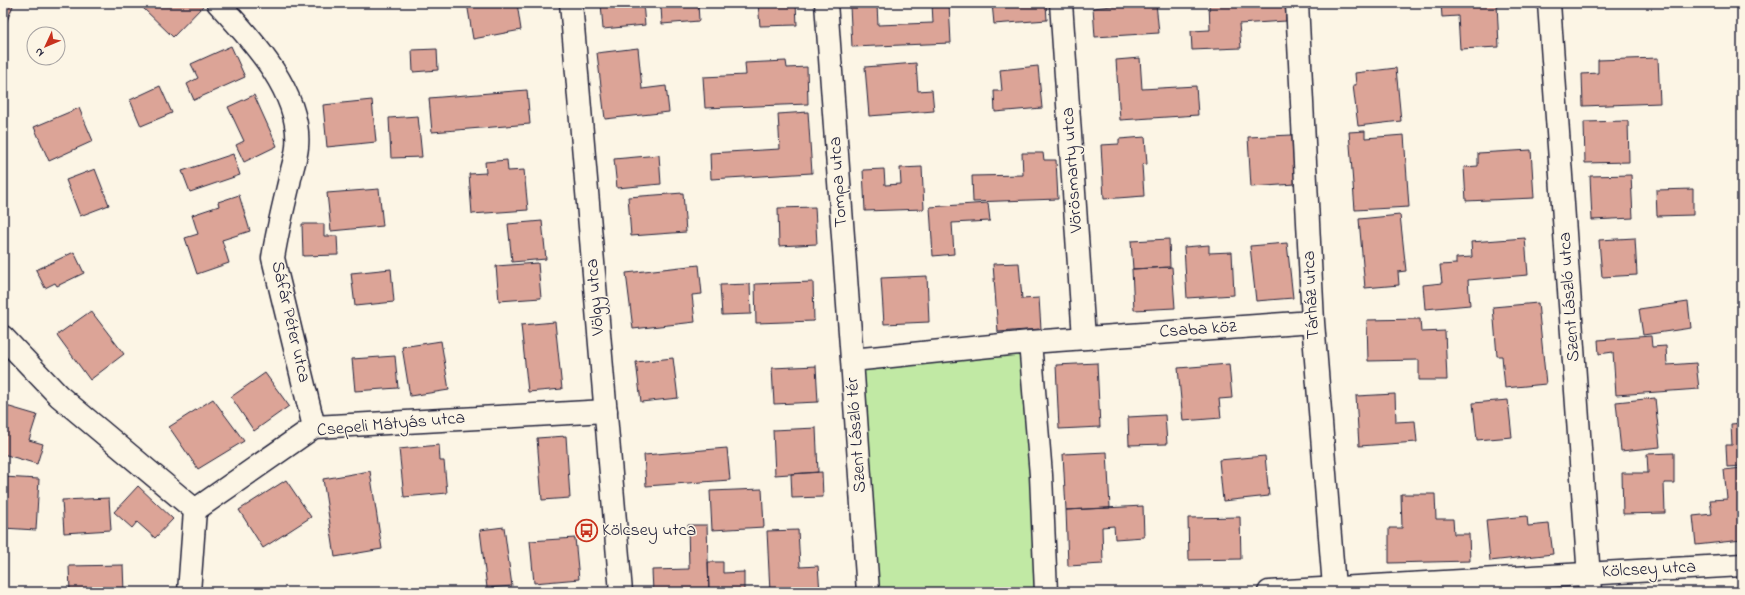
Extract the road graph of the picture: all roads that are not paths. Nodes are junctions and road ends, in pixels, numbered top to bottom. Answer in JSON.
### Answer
{"nodes":[{"id":1,"x":218,"y":3,"type":"edge"},
{"id":2,"x":571,"y":3,"type":"edge"},
{"id":3,"x":826,"y":3,"type":"edge"},
{"id":4,"x":1060,"y":3,"type":"edge"},
{"id":5,"x":1297,"y":3,"type":"edge"},
{"id":6,"x":1549,"y":3,"type":"edge"},
{"id":7,"x":1313,"y":322,"type":"junction"},
{"id":8,"x":3,"y":337,"type":"edge"},
{"id":9,"x":1084,"y":338,"type":"junction"},
{"id":10,"x":1030,"y":342,"type":"junction"},
{"id":11,"x":852,"y":360,"type":"junction"},
{"id":12,"x":606,"y":411,"type":"junction"},
{"id":13,"x":314,"y":427,"type":"junction"},
{"id":14,"x":195,"y":510,"type":"junction"},
{"id":15,"x":1742,"y":565,"type":"edge"},
{"id":16,"x":1590,"y":582,"type":"edge"},
{"id":17,"x":1334,"y":587,"type":"junction"},
{"id":18,"x":1307,"y":591,"type":"edge"},
{"id":19,"x":189,"y":592,"type":"edge"},
{"id":20,"x":621,"y":592,"type":"edge"},
{"id":21,"x":868,"y":592,"type":"edge"},
{"id":22,"x":1046,"y":592,"type":"edge"},
{"id":23,"x":1269,"y":592,"type":"edge"}],
"edges":[{"from":1,"to":13,"type":"street","name":"Sáfár Péter utca"},
{"from":2,"to":12,"type":"street","name":"Völgy utca"},
{"from":3,"to":11,"type":"street","name":"Tompa utca"},
{"from":4,"to":9,"type":"street","name":"Vörösmarty utca"},
{"from":5,"to":7,"type":"street","name":"Tárház utca"},
{"from":6,"to":16,"type":"street","name":"Szent László utca"},
{"from":7,"to":9,"type":"street","name":"Csaba köz"},
{"from":7,"to":17,"type":"street","name":"Tárház utca"},
{"from":8,"to":14,"type":"street"},
{"from":9,"to":10,"type":"street","name":"Szent László tér"},
{"from":10,"to":11,"type":"street","name":"Szent László tér"},
{"from":10,"to":22,"type":"street"},
{"from":11,"to":21,"type":"street","name":"Szent László tér"},
{"from":12,"to":13,"type":"street","name":"Csepeli Mátyás utca"},
{"from":12,"to":20,"type":"street","name":"Völgy utca"},
{"from":13,"to":14,"type":"street","name":"Csepeli Mátyás utca"},
{"from":14,"to":19,"type":"street"},
{"from":15,"to":16,"type":"street","name":"Kölcsey utca"},
{"from":16,"to":17,"type":"street","name":"Kölcsey utca"},
{"from":17,"to":18,"type":"street","name":"Kölcsey utca"},
{"from":18,"to":23,"type":"street","name":"Kölcsey utca"}]}
